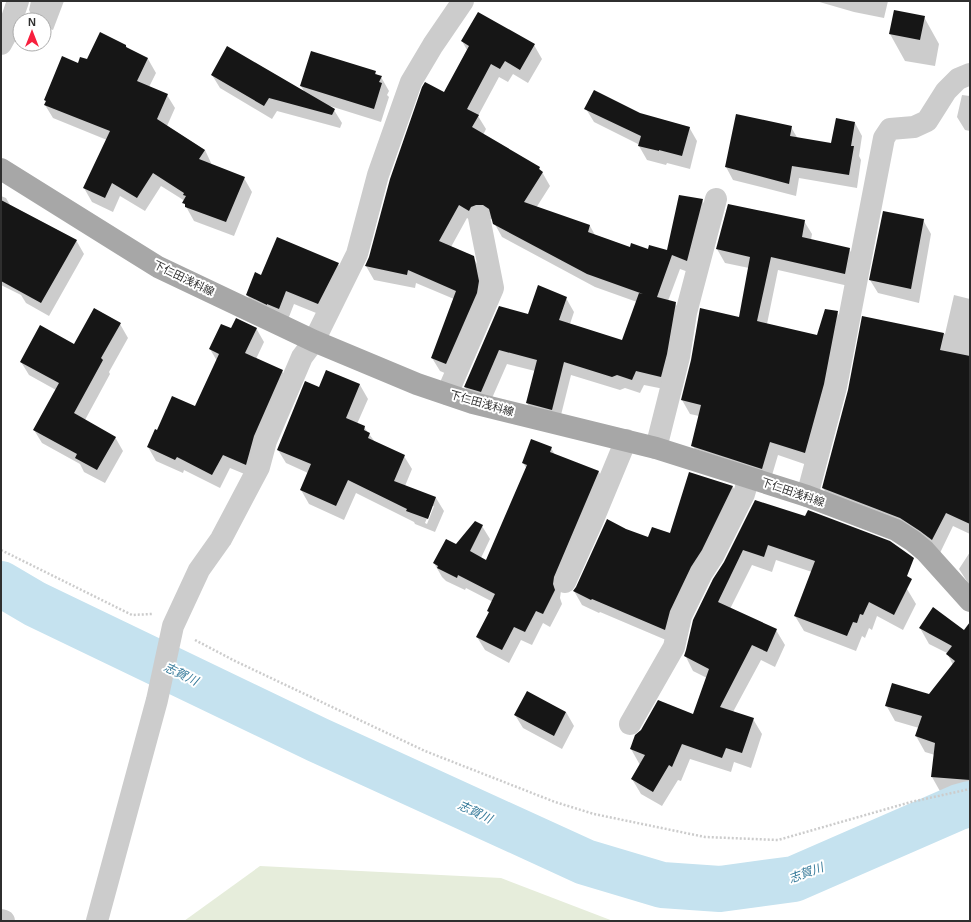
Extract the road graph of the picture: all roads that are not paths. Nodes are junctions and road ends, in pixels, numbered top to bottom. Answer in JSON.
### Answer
{"nodes":[{"id":1,"x":18,"y":1,"type":"edge"},
{"id":2,"x":463,"y":1,"type":"edge"},
{"id":3,"x":1,"y":44,"type":"edge"},
{"id":4,"x":970,"y":74,"type":"edge"},
{"id":5,"x":1,"y":169,"type":"edge"},
{"id":6,"x":716,"y":198,"type":"dead end"},
{"id":7,"x":479,"y":217,"type":"dead end"},
{"id":8,"x":314,"y":341,"type":"junction"},
{"id":9,"x":447,"y":394,"type":"junction"},
{"id":10,"x":626,"y":440,"type":"junction"},
{"id":11,"x":656,"y":448,"type":"junction"},
{"id":12,"x":749,"y":477,"type":"junction"},
{"id":13,"x":806,"y":496,"type":"junction"},
{"id":14,"x":565,"y":582,"type":"dead end"},
{"id":15,"x":970,"y":601,"type":"edge"},
{"id":16,"x":630,"y":724,"type":"dead end"},
{"id":17,"x":1,"y":920,"type":"edge"},
{"id":18,"x":4,"y":921,"type":"edge"},
{"id":19,"x":96,"y":921,"type":"edge"}],
"edges":[{"from":1,"to":3,"type":"street"},
{"from":2,"to":8,"type":"street"},
{"from":4,"to":13,"type":"street"},
{"from":5,"to":8,"type":"main road","name":"下仁田浅科線"},
{"from":6,"to":11,"type":"street"},
{"from":7,"to":9,"type":"street"},
{"from":8,"to":9,"type":"main road","name":"下仁田浅科線"},
{"from":8,"to":19,"type":"street"},
{"from":9,"to":10,"type":"main road","name":"下仁田浅科線"},
{"from":10,"to":11,"type":"main road","name":"下仁田浅科線"},
{"from":10,"to":14,"type":"street"},
{"from":11,"to":12,"type":"main road","name":"下仁田浅科線"},
{"from":12,"to":13,"type":"main road","name":"下仁田浅科線"},
{"from":12,"to":16,"type":"street"},
{"from":13,"to":15,"type":"main road","name":"下仁田浅科線"},
{"from":17,"to":18,"type":"street"}]}
